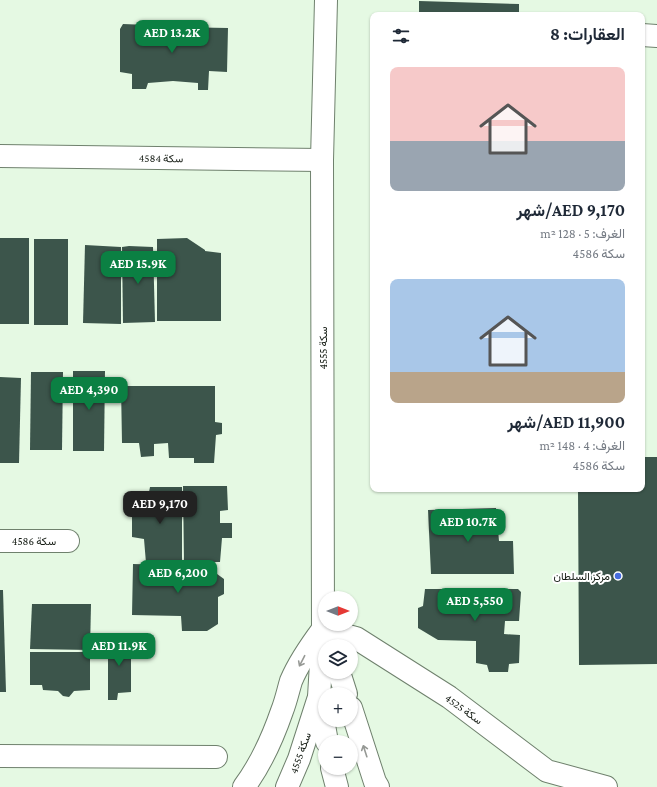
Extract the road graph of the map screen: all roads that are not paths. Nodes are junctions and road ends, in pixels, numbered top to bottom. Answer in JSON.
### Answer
{"nodes":[{"id":1,"x":326,"y":0,"type":"edge"},
{"id":2,"x":645,"y":35,"type":"edge"},
{"id":3,"x":657,"y":36,"type":"edge"},
{"id":4,"x":0,"y":156,"type":"edge"},
{"id":5,"x":322,"y":160,"type":"junction"},
{"id":6,"x":0,"y":540,"type":"edge"},
{"id":7,"x":68,"y":541,"type":"dead end"},
{"id":8,"x":326,"y":637,"type":"edge"},
{"id":9,"x":320,"y":687,"type":"edge"},
{"id":10,"x":318,"y":700,"type":"edge"},
{"id":11,"x":357,"y":727,"type":"edge"},
{"id":12,"x":0,"y":756,"type":"edge"},
{"id":13,"x":216,"y":757,"type":"dead end"},
{"id":14,"x":334,"y":775,"type":"edge"},
{"id":15,"x":244,"y":787,"type":"edge"},
{"id":16,"x":287,"y":787,"type":"edge"},
{"id":17,"x":337,"y":787,"type":"edge"},
{"id":18,"x":378,"y":787,"type":"edge"},
{"id":19,"x":606,"y":787,"type":"edge"}],
"edges":[{"from":1,"to":5,"type":"street","name":"سكة 4555"},
{"from":2,"to":3,"type":"street"},
{"from":4,"to":5,"type":"street","name":"سكة 4584"},
{"from":5,"to":8,"type":"street","name":"سكة 4555"},
{"from":6,"to":7,"type":"street","name":"سكة 4586"},
{"from":8,"to":9,"type":"street","name":"سكة 4555"},
{"from":8,"to":15,"type":"street","one_way":true},
{"from":8,"to":19,"type":"street","name":"سكة 4525"},
{"from":10,"to":16,"type":"street","name":"سكة 4555"},
{"from":18,"to":11,"type":"street","one_way":true},
{"from":12,"to":13,"type":"street"},
{"from":14,"to":17,"type":"street"}]}
